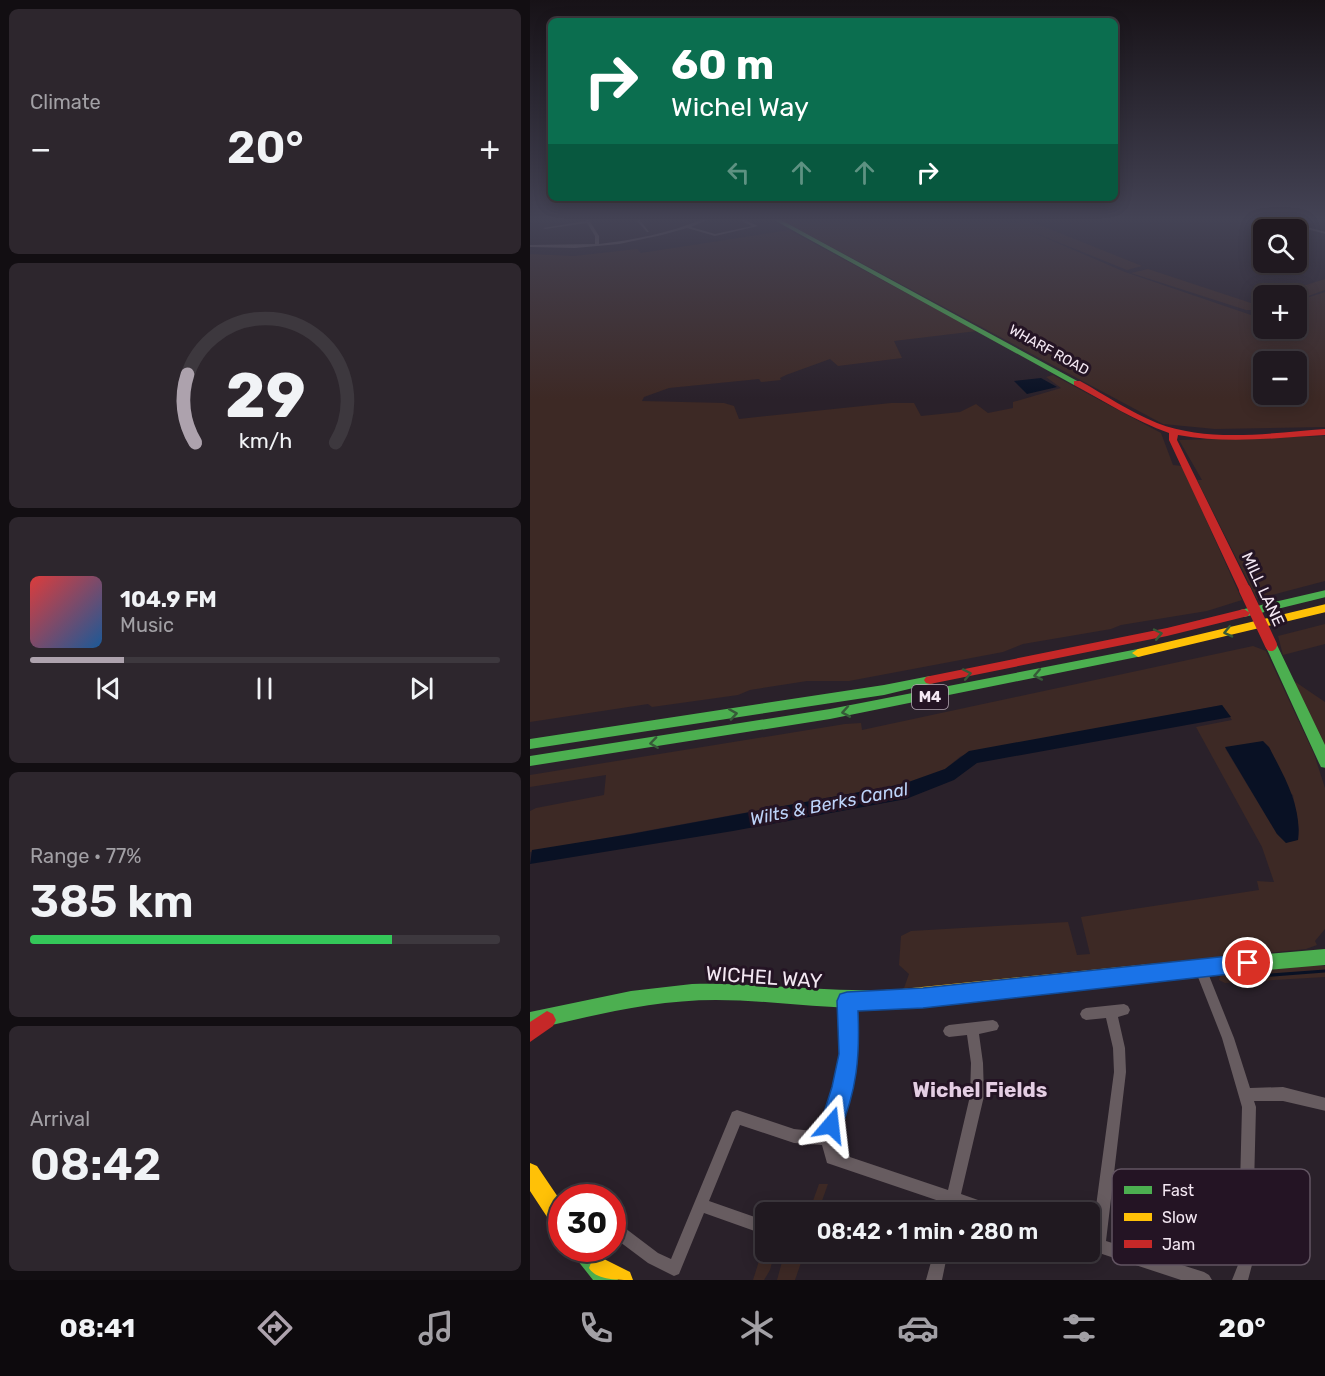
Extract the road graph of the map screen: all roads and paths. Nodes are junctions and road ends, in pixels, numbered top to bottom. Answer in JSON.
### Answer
{"nodes":[{"id":1,"x":887,"y":280,"type":"edge"},
{"id":2,"x":1174,"y":430,"type":"junction"},
{"id":3,"x":1325,"y":432,"type":"edge"},
{"id":4,"x":1325,"y":593,"type":"edge"},
{"id":5,"x":1325,"y":608,"type":"edge"},
{"id":6,"x":530,"y":744,"type":"edge"},
{"id":7,"x":530,"y":761,"type":"edge"},
{"id":8,"x":1325,"y":763,"type":"edge"},
{"id":9,"x":1324,"y":955,"type":"edge"},
{"id":10,"x":1200,"y":967,"type":"junction"},
{"id":11,"x":847,"y":1001,"type":"junction"},
{"id":12,"x":530,"y":1011,"type":"edge"},
{"id":13,"x":1086,"y":1014,"type":"dead end"},
{"id":14,"x":553,"y":1016,"type":"junction"},
{"id":15,"x":530,"y":1021,"type":"edge"},
{"id":16,"x":993,"y":1026,"type":"dead end"},
{"id":17,"x":971,"y":1028,"type":"junction"},
{"id":18,"x":949,"y":1031,"type":"dead end"},
{"id":19,"x":530,"y":1033,"type":"edge"},
{"id":20,"x":1247,"y":1095,"type":"junction"},
{"id":21,"x":1325,"y":1105,"type":"edge"},
{"id":22,"x":737,"y":1116,"type":"joint"},
{"id":23,"x":827,"y":1139,"type":"junction"},
{"id":24,"x":1248,"y":1169,"type":"edge"},
{"id":25,"x":530,"y":1173,"type":"edge"},
{"id":26,"x":548,"y":1201,"type":"edge"},
{"id":27,"x":942,"y":1202,"type":"edge"},
{"id":28,"x":953,"y":1202,"type":"edge"},
{"id":29,"x":1100,"y":1204,"type":"edge"},
{"id":30,"x":702,"y":1205,"type":"junction"},
{"id":31,"x":755,"y":1224,"type":"edge"},
{"id":32,"x":626,"y":1238,"type":"edge"},
{"id":33,"x":594,"y":1262,"type":"edge"},
{"id":34,"x":938,"y":1262,"type":"edge"},
{"id":35,"x":1158,"y":1265,"type":"edge"},
{"id":36,"x":1245,"y":1265,"type":"edge"},
{"id":37,"x":599,"y":1268,"type":"junction"},
{"id":38,"x":606,"y":1280,"type":"edge"},
{"id":39,"x":622,"y":1280,"type":"edge"},
{"id":40,"x":934,"y":1280,"type":"edge"},
{"id":41,"x":1204,"y":1280,"type":"edge"},
{"id":42,"x":1240,"y":1280,"type":"edge"}],
"edges":[{"from":1,"to":2,"type":"main road","name":"WHARF ROAD"},
{"from":2,"to":3,"type":"main road","name":"WHARF ROAD"},
{"from":2,"to":8,"type":"main road","name":"MILL LANE","bridge":true},
{"from":6,"to":4,"type":"main road","number":"M4","one_way":true},
{"from":5,"to":7,"type":"main road","number":"M4","one_way":true},
{"from":9,"to":10,"type":"main road","name":"WICHEL WAY"},
{"from":10,"to":11,"type":"main road","name":"WICHEL WAY"},
{"from":10,"to":20,"type":"street"},
{"from":11,"to":14,"type":"main road","name":"WICHEL WAY"},
{"from":11,"to":23,"type":"street"},
{"from":12,"to":14,"type":"main road"},
{"from":13,"to":29,"type":"street"},
{"from":14,"to":15,"type":"main road","name":"WICHEL WAY"},
{"from":14,"to":19,"type":"main road"},
{"from":16,"to":17,"type":"street"},
{"from":17,"to":18,"type":"street"},
{"from":17,"to":28,"type":"street"},
{"from":20,"to":21,"type":"street"},
{"from":20,"to":24,"type":"street"},
{"from":22,"to":23,"type":"street"},
{"from":22,"to":30,"type":"street"},
{"from":23,"to":27,"type":"street"},
{"from":25,"to":26,"type":"main road"},
{"from":30,"to":31,"type":"street"},
{"from":30,"to":32,"type":"street"},
{"from":33,"to":37,"type":"main road"},
{"from":34,"to":40,"type":"street"},
{"from":35,"to":41,"type":"street"},
{"from":36,"to":42,"type":"street"},
{"from":37,"to":38,"type":"main road"},
{"from":37,"to":39,"type":"main road"}]}
